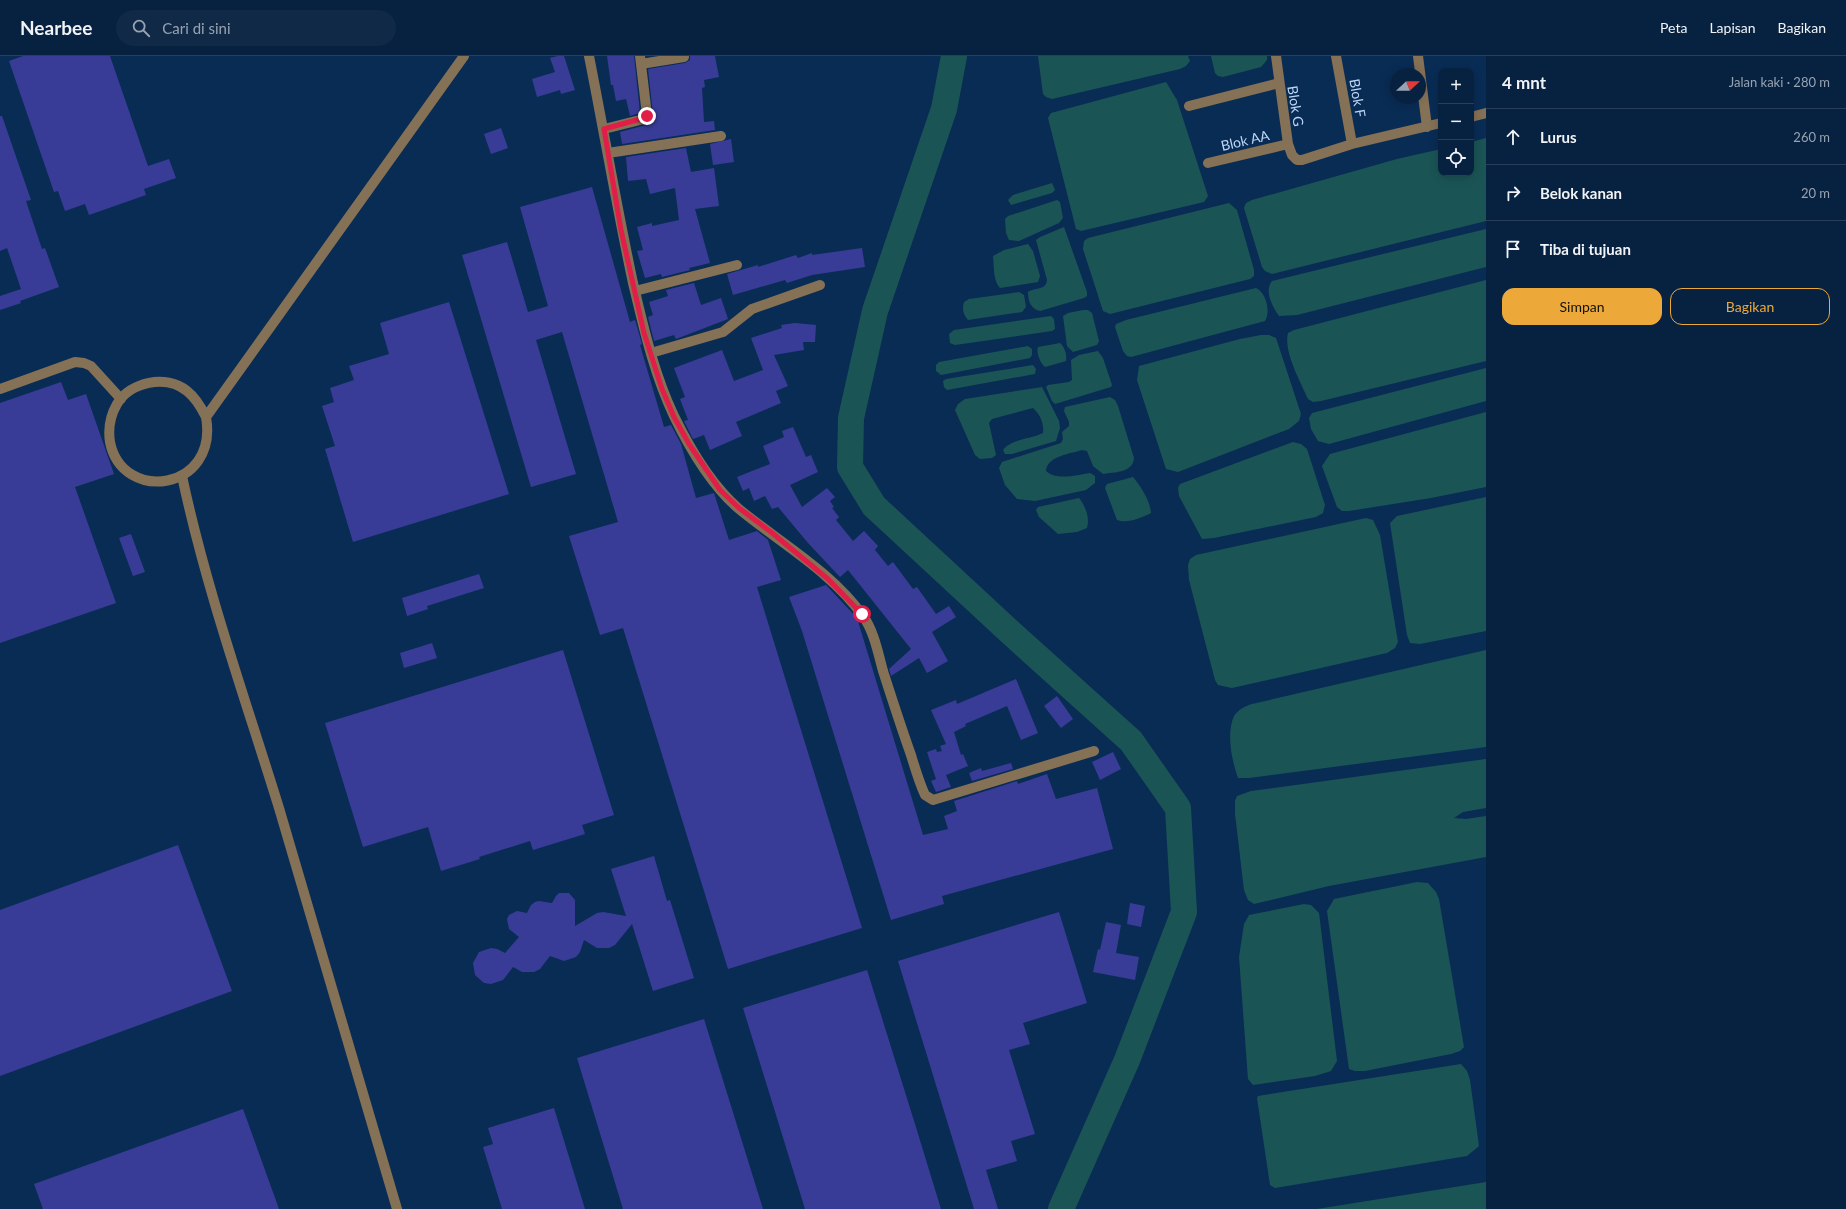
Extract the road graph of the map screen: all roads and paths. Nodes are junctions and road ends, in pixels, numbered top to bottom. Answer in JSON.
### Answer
{"nodes":[{"id":1,"x":464,"y":56,"type":"edge"},
{"id":2,"x":589,"y":56,"type":"edge"},
{"id":3,"x":1276,"y":56,"type":"edge"},
{"id":4,"x":1336,"y":56,"type":"edge"},
{"id":5,"x":1418,"y":56,"type":"edge"},
{"id":6,"x":684,"y":58,"type":"dead end"},
{"id":7,"x":640,"y":60,"type":"edge"},
{"id":8,"x":1279,"y":83,"type":"junction"},
{"id":9,"x":1189,"y":106,"type":"dead end"},
{"id":10,"x":1486,"y":113,"type":"edge"},
{"id":11,"x":1474,"y":115,"type":"edge"},
{"id":12,"x":1438,"y":125,"type":"edge"},
{"id":13,"x":1427,"y":127,"type":"junction"},
{"id":14,"x":604,"y":129,"type":"junction"},
{"id":15,"x":721,"y":136,"type":"dead end"},
{"id":16,"x":1288,"y":144,"type":"junction"},
{"id":17,"x":1352,"y":144,"type":"junction"},
{"id":18,"x":608,"y":153,"type":"junction"},
{"id":19,"x":1208,"y":163,"type":"dead end"},
{"id":20,"x":737,"y":265,"type":"dead end"},
{"id":21,"x":820,"y":285,"type":"dead end"},
{"id":22,"x":635,"y":291,"type":"junction"},
{"id":23,"x":651,"y":353,"type":"junction"},
{"id":24,"x":0,"y":389,"type":"edge"},
{"id":25,"x":121,"y":399,"type":"junction"},
{"id":26,"x":206,"y":417,"type":"junction"},
{"id":27,"x":182,"y":476,"type":"junction"},
{"id":28,"x":1094,"y":751,"type":"dead end"},
{"id":29,"x":397,"y":1209,"type":"edge"}],
"edges":[{"from":1,"to":26,"type":"street"},
{"from":2,"to":14,"type":"street"},
{"from":3,"to":8,"type":"street","name":"Blok G"},
{"from":4,"to":17,"type":"street","name":"Blok F"},
{"from":5,"to":13,"type":"street"},
{"from":6,"to":7,"type":"street"},
{"from":7,"to":14,"type":"street"},
{"from":8,"to":9,"type":"street"},
{"from":8,"to":16,"type":"street","name":"Blok G"},
{"from":10,"to":11,"type":"street"},
{"from":12,"to":13,"type":"street"},
{"from":13,"to":17,"type":"street"},
{"from":14,"to":18,"type":"street"},
{"from":15,"to":18,"type":"street"},
{"from":16,"to":17,"type":"street","name":"Blok G"},
{"from":16,"to":19,"type":"street","name":"Blok AA"},
{"from":18,"to":22,"type":"street"},
{"from":20,"to":22,"type":"street"},
{"from":21,"to":23,"type":"street"},
{"from":22,"to":23,"type":"street"},
{"from":23,"to":28,"type":"street"},
{"from":24,"to":25,"type":"street"},
{"from":25,"to":26,"type":"street"},
{"from":25,"to":27,"type":"street"},
{"from":26,"to":27,"type":"street"},
{"from":27,"to":29,"type":"street"}]}
